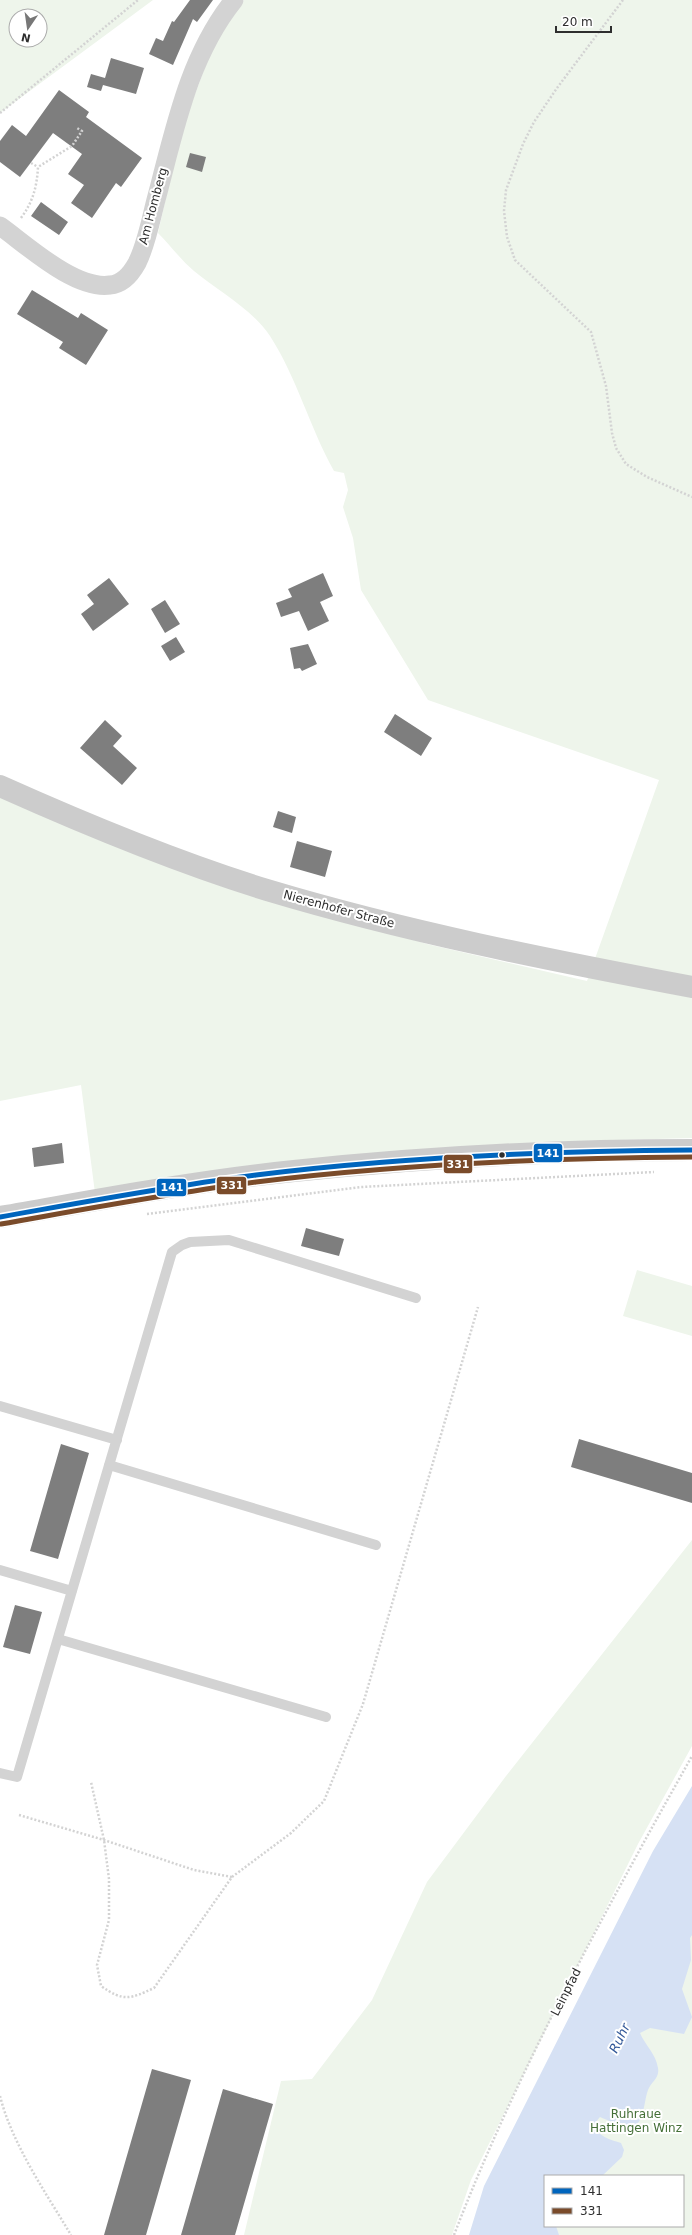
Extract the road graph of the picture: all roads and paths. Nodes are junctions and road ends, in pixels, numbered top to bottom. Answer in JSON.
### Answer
{"nodes":[{"id":1,"x":138,"y":0,"type":"edge"},
{"id":2,"x":234,"y":0,"type":"edge"},
{"id":3,"x":623,"y":0,"type":"edge"},
{"id":4,"x":0,"y":113,"type":"edge"},
{"id":5,"x":77,"y":128,"type":"dead end"},
{"id":6,"x":31,"y":163,"type":"dead end"},
{"id":7,"x":38,"y":167,"type":"junction"},
{"id":8,"x":5,"y":230,"type":"edge"},
{"id":9,"x":692,"y":497,"type":"edge"},
{"id":10,"x":0,"y":786,"type":"edge"},
{"id":11,"x":692,"y":987,"type":"edge"},
{"id":12,"x":692,"y":1150,"type":"edge"},
{"id":13,"x":660,"y":1172,"type":"dead end"},
{"id":14,"x":142,"y":1214,"type":"dead end"},
{"id":15,"x":0,"y":1217,"type":"edge"},
{"id":16,"x":416,"y":1298,"type":"dead end"},
{"id":17,"x":478,"y":1307,"type":"dead end"},
{"id":18,"x":0,"y":1406,"type":"edge"},
{"id":19,"x":117,"y":1440,"type":"junction"},
{"id":20,"x":109,"y":1465,"type":"junction"},
{"id":21,"x":376,"y":1545,"type":"dead end"},
{"id":22,"x":0,"y":1570,"type":"edge"},
{"id":23,"x":72,"y":1591,"type":"junction"},
{"id":24,"x":58,"y":1639,"type":"junction"},
{"id":25,"x":326,"y":1717,"type":"dead end"},
{"id":26,"x":692,"y":1756,"type":"edge"},
{"id":27,"x":0,"y":1773,"type":"edge"},
{"id":28,"x":91,"y":1782,"type":"dead end"},
{"id":29,"x":18,"y":1815,"type":"dead end"},
{"id":30,"x":104,"y":1840,"type":"junction"},
{"id":31,"x":232,"y":1877,"type":"junction"},
{"id":32,"x":0,"y":2096,"type":"edge"},
{"id":33,"x":72,"y":2235,"type":"edge"},
{"id":34,"x":454,"y":2235,"type":"edge"}],
"edges":[{"from":1,"to":4,"type":"path"},
{"from":2,"to":8,"type":"street","name":"Am Homberg"},
{"from":3,"to":9,"type":"path"},
{"from":5,"to":7,"type":"path"},
{"from":6,"to":7,"type":"path"},
{"from":7,"to":8,"type":"path"},
{"from":10,"to":11,"type":"main road","name":"Nierenhofer Straße"},
{"from":12,"to":15,"type":"main road"},
{"from":13,"to":14,"type":"path"},
{"from":16,"to":19,"type":"lane"},
{"from":17,"to":31,"type":"path"},
{"from":18,"to":19,"type":"lane"},
{"from":19,"to":20,"type":"lane"},
{"from":20,"to":21,"type":"lane"},
{"from":20,"to":23,"type":"lane"},
{"from":22,"to":23,"type":"lane"},
{"from":23,"to":24,"type":"lane"},
{"from":24,"to":25,"type":"lane"},
{"from":24,"to":27,"type":"lane"},
{"from":26,"to":34,"type":"path","name":"Leinpfad"},
{"from":28,"to":30,"type":"path"},
{"from":29,"to":30,"type":"path"},
{"from":30,"to":31,"type":"path"},
{"from":30,"to":31,"type":"path"},
{"from":32,"to":33,"type":"path"}]}
